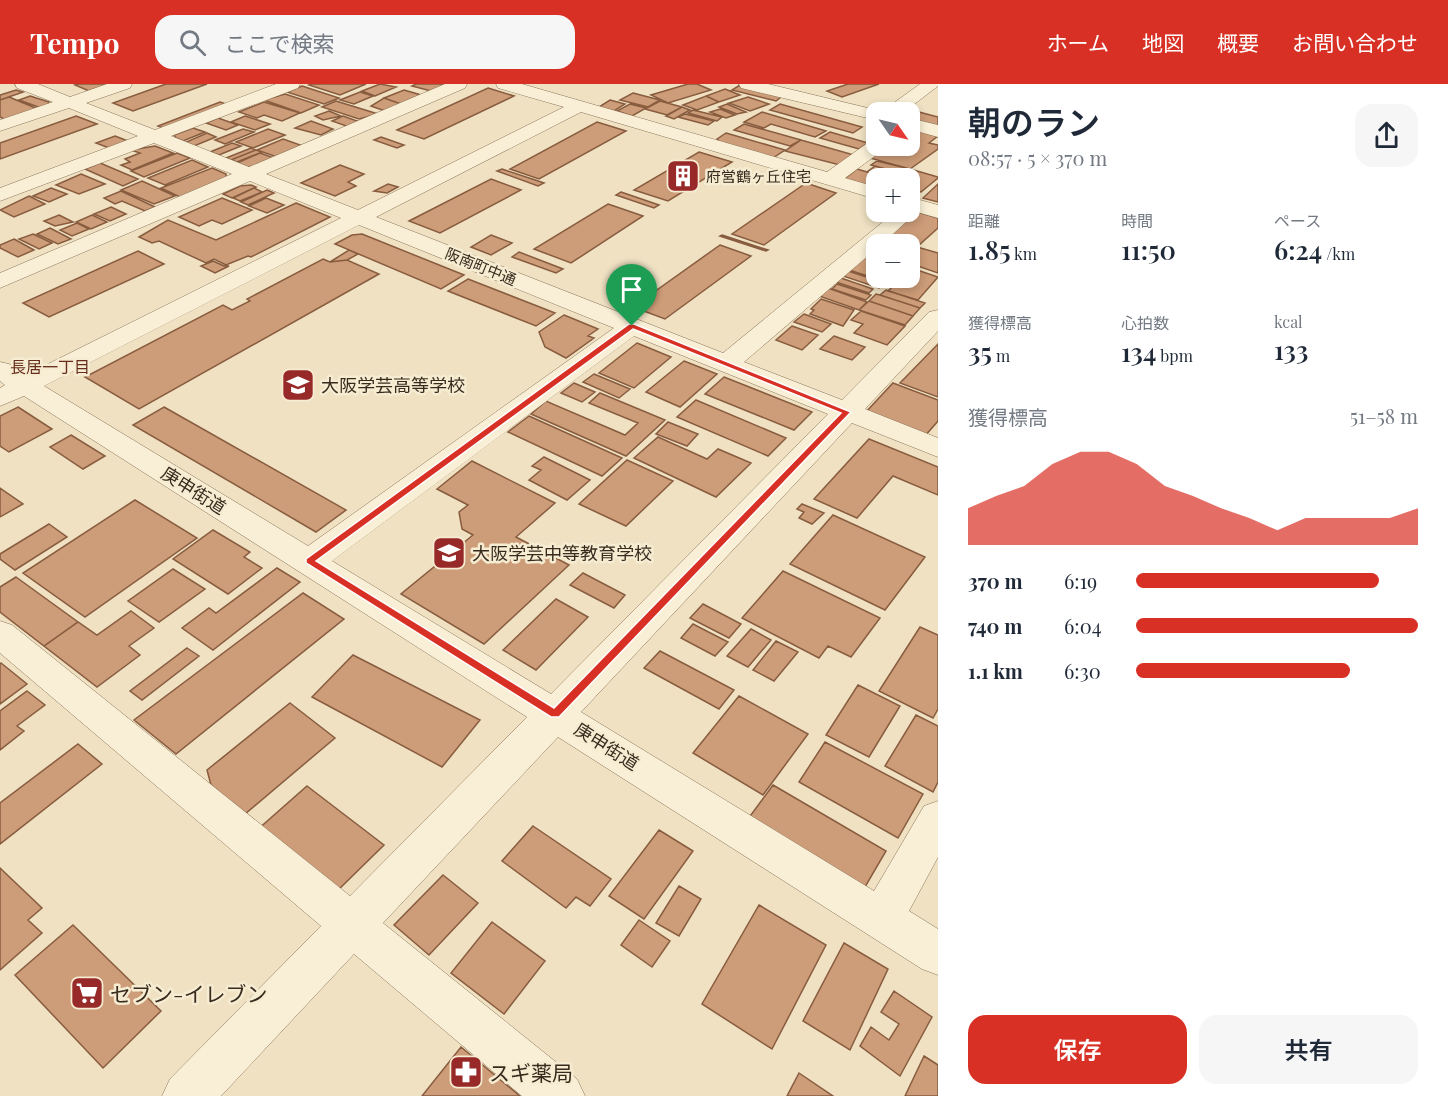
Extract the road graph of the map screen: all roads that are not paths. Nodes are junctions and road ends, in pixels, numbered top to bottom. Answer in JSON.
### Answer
{"nodes":[{"id":1,"x":23,"y":84,"type":"edge"},
{"id":2,"x":124,"y":84,"type":"edge"},
{"id":3,"x":292,"y":84,"type":"edge"},
{"id":4,"x":459,"y":84,"type":"edge"},
{"id":5,"x":504,"y":84,"type":"edge"},
{"id":6,"x":747,"y":84,"type":"edge"},
{"id":7,"x":931,"y":84,"type":"edge"},
{"id":8,"x":907,"y":102,"type":"edge"},
{"id":9,"x":69,"y":103,"type":"junction"},
{"id":10,"x":580,"y":106,"type":"junction"},
{"id":11,"x":866,"y":111,"type":"edge"},
{"id":12,"x":0,"y":126,"type":"edge"},
{"id":13,"x":920,"y":126,"type":"edge"},
{"id":14,"x":938,"y":131,"type":"edge"},
{"id":15,"x":155,"y":137,"type":"junction"},
{"id":16,"x":866,"y":153,"type":"edge"},
{"id":17,"x":251,"y":174,"type":"junction"},
{"id":18,"x":829,"y":180,"type":"junction"},
{"id":19,"x":866,"y":190,"type":"edge"},
{"id":20,"x":0,"y":195,"type":"edge"},
{"id":21,"x":920,"y":209,"type":"edge"},
{"id":22,"x":938,"y":212,"type":"edge"},
{"id":23,"x":361,"y":218,"type":"junction"},
{"id":24,"x":892,"y":222,"type":"edge"},
{"id":25,"x":0,"y":281,"type":"edge"},
{"id":26,"x":938,"y":317,"type":"edge"},
{"id":27,"x":632,"y":326,"type":"junction"},
{"id":28,"x":726,"y":364,"type":"junction"},
{"id":29,"x":8,"y":384,"type":"edge"},
{"id":30,"x":847,"y":412,"type":"junction"},
{"id":31,"x":938,"y":448,"type":"edge"},
{"id":32,"x":310,"y":561,"type":"junction"},
{"id":33,"x":0,"y":634,"type":"edge"},
{"id":34,"x":555,"y":714,"type":"junction"},
{"id":35,"x":938,"y":818,"type":"edge"},
{"id":36,"x":882,"y":918,"type":"junction"},
{"id":37,"x":352,"y":924,"type":"junction"},
{"id":38,"x":938,"y":954,"type":"edge"},
{"id":39,"x":187,"y":1096,"type":"edge"},
{"id":40,"x":560,"y":1096,"type":"edge"}],
"edges":[{"from":1,"to":9,"type":"street","name":"阪南町中通"},
{"from":2,"to":9,"type":"street"},
{"from":3,"to":15,"type":"street"},
{"from":4,"to":17,"type":"street"},
{"from":5,"to":10,"type":"street"},
{"from":6,"to":11,"type":"street"},
{"from":7,"to":8,"type":"street"},
{"from":9,"to":12,"type":"street"},
{"from":9,"to":15,"type":"street","name":"阪南町中通"},
{"from":10,"to":18,"type":"street"},
{"from":10,"to":23,"type":"street"},
{"from":13,"to":14,"type":"street"},
{"from":15,"to":17,"type":"street","name":"阪南町中通"},
{"from":15,"to":20,"type":"street"},
{"from":16,"to":18,"type":"street"},
{"from":17,"to":23,"type":"street","name":"阪南町中通"},
{"from":17,"to":25,"type":"street"},
{"from":18,"to":19,"type":"street"},
{"from":21,"to":22,"type":"street"},
{"from":23,"to":27,"type":"street","name":"阪南町中通"},
{"from":23,"to":29,"type":"street"},
{"from":24,"to":28,"type":"street"},
{"from":26,"to":30,"type":"street"},
{"from":27,"to":28,"type":"street","name":"阪南町中通"},
{"from":27,"to":32,"type":"street"},
{"from":28,"to":30,"type":"street","name":"阪南町中通"},
{"from":29,"to":32,"type":"street","name":"庚申街道"},
{"from":30,"to":31,"type":"street","name":"阪南町中通"},
{"from":30,"to":34,"type":"street"},
{"from":32,"to":34,"type":"street","name":"庚申街道"},
{"from":33,"to":37,"type":"street"},
{"from":34,"to":36,"type":"street","name":"庚申街道"},
{"from":34,"to":37,"type":"street"},
{"from":35,"to":36,"type":"street"},
{"from":36,"to":38,"type":"street","name":"庚申街道"},
{"from":37,"to":39,"type":"street"},
{"from":37,"to":40,"type":"street"}]}
